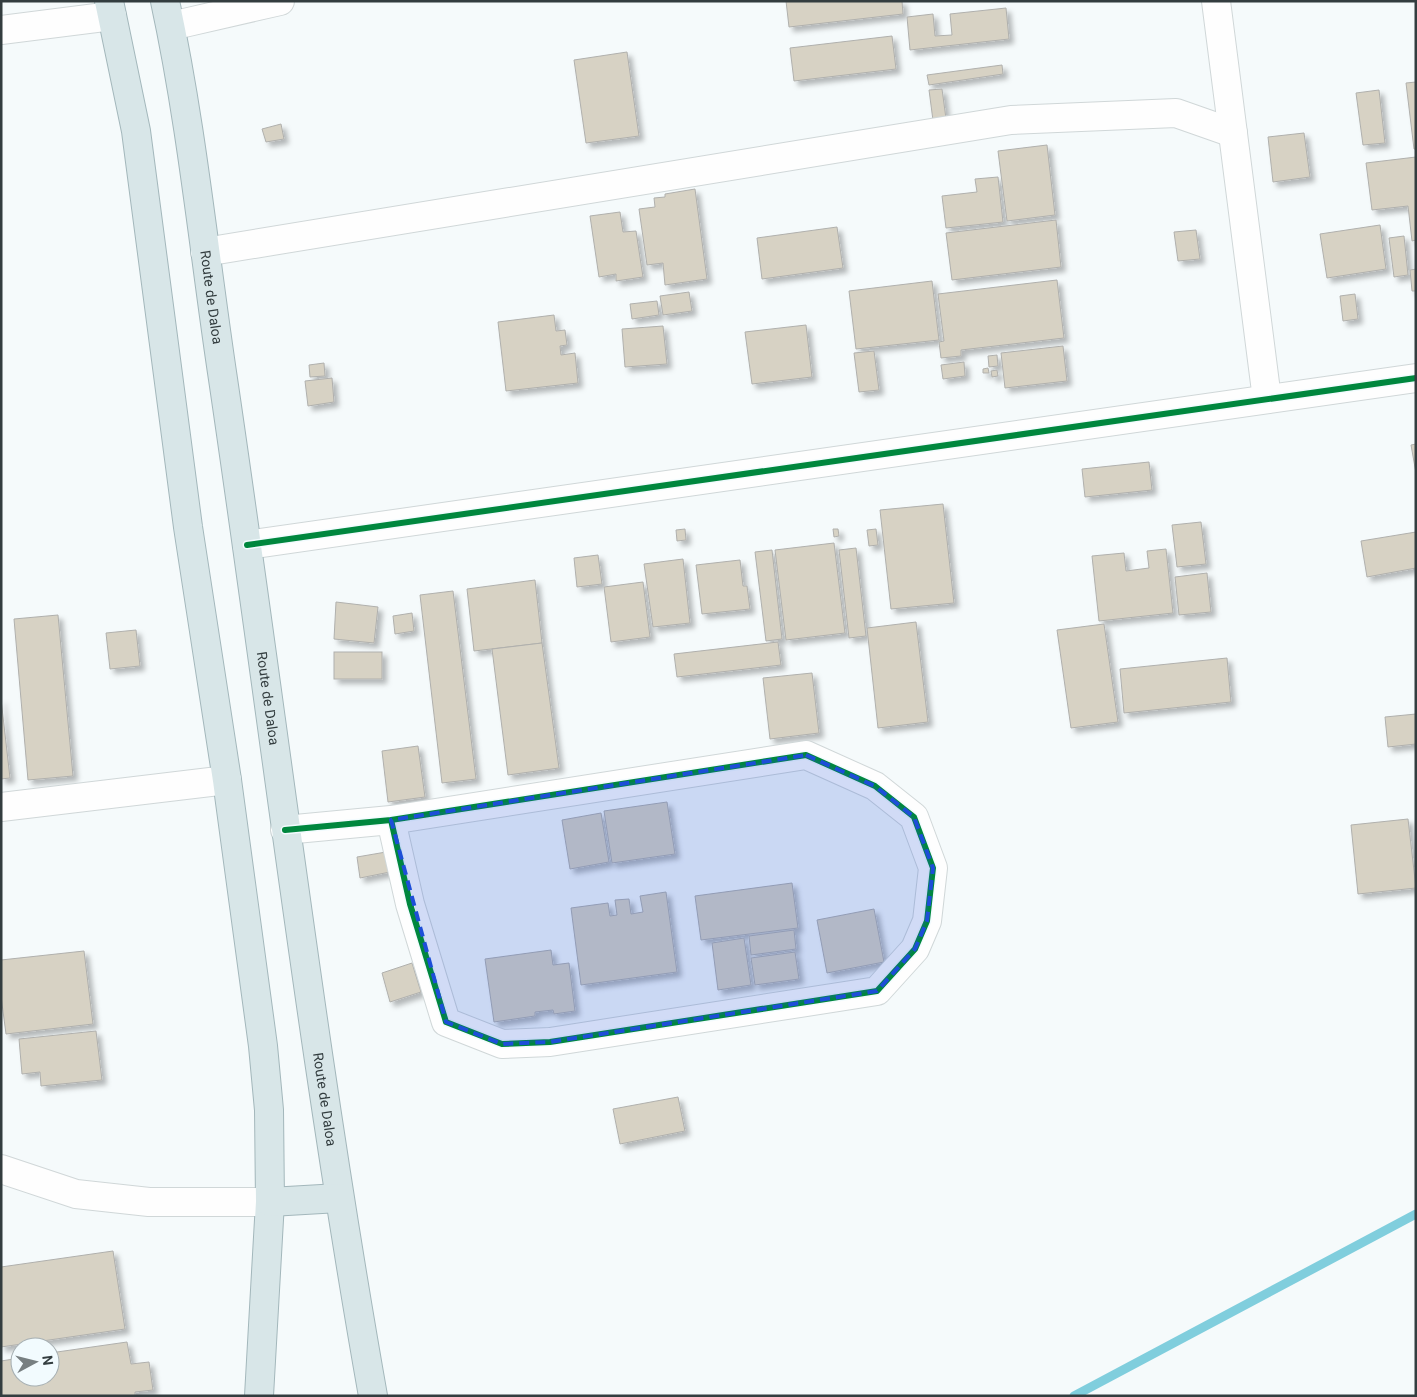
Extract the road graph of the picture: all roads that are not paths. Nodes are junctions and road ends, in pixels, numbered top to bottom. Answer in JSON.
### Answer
{"nodes":[{"id":1,"x":280,"y":1,"type":"edge"},
{"id":2,"x":1216,"y":1,"type":"edge"},
{"id":3,"x":111,"y":9,"type":"edge"},
{"id":4,"x":168,"y":14,"type":"edge"},
{"id":5,"x":1,"y":30,"type":"edge"},
{"id":6,"x":1233,"y":134,"type":"junction"},
{"id":7,"x":205,"y":252,"type":"junction"},
{"id":8,"x":1416,"y":378,"type":"edge"},
{"id":9,"x":1267,"y":399,"type":"junction"},
{"id":10,"x":247,"y":545,"type":"junction"},
{"id":11,"x":227,"y":780,"type":"junction"},
{"id":12,"x":1,"y":807,"type":"edge"},
{"id":13,"x":391,"y":820,"type":"junction"},
{"id":14,"x":285,"y":830,"type":"junction"},
{"id":15,"x":1,"y":1170,"type":"edge"},
{"id":16,"x":339,"y":1198,"type":"junction"},
{"id":17,"x":270,"y":1202,"type":"junction"},
{"id":18,"x":259,"y":1396,"type":"edge"},
{"id":19,"x":373,"y":1396,"type":"edge"}],
"edges":[{"from":1,"to":4,"type":"street"},
{"from":2,"to":6,"type":"street"},
{"from":3,"to":5,"type":"street"},
{"from":3,"to":11,"type":"highway"},
{"from":4,"to":7,"type":"highway","name":"Route de Daloa"},
{"from":6,"to":7,"type":"street"},
{"from":6,"to":9,"type":"street"},
{"from":7,"to":10,"type":"highway","name":"Route de Daloa"},
{"from":8,"to":9,"type":"street"},
{"from":9,"to":10,"type":"street"},
{"from":10,"to":14,"type":"highway","name":"Route de Daloa"},
{"from":11,"to":12,"type":"street"},
{"from":11,"to":17,"type":"highway"},
{"from":13,"to":13,"type":"street"},
{"from":13,"to":14,"type":"street"},
{"from":14,"to":16,"type":"highway","name":"Route de Daloa"},
{"from":15,"to":17,"type":"street"},
{"from":16,"to":17,"type":"highway"},
{"from":16,"to":19,"type":"highway","name":"Route de Daloa"},
{"from":17,"to":18,"type":"highway"}]}
